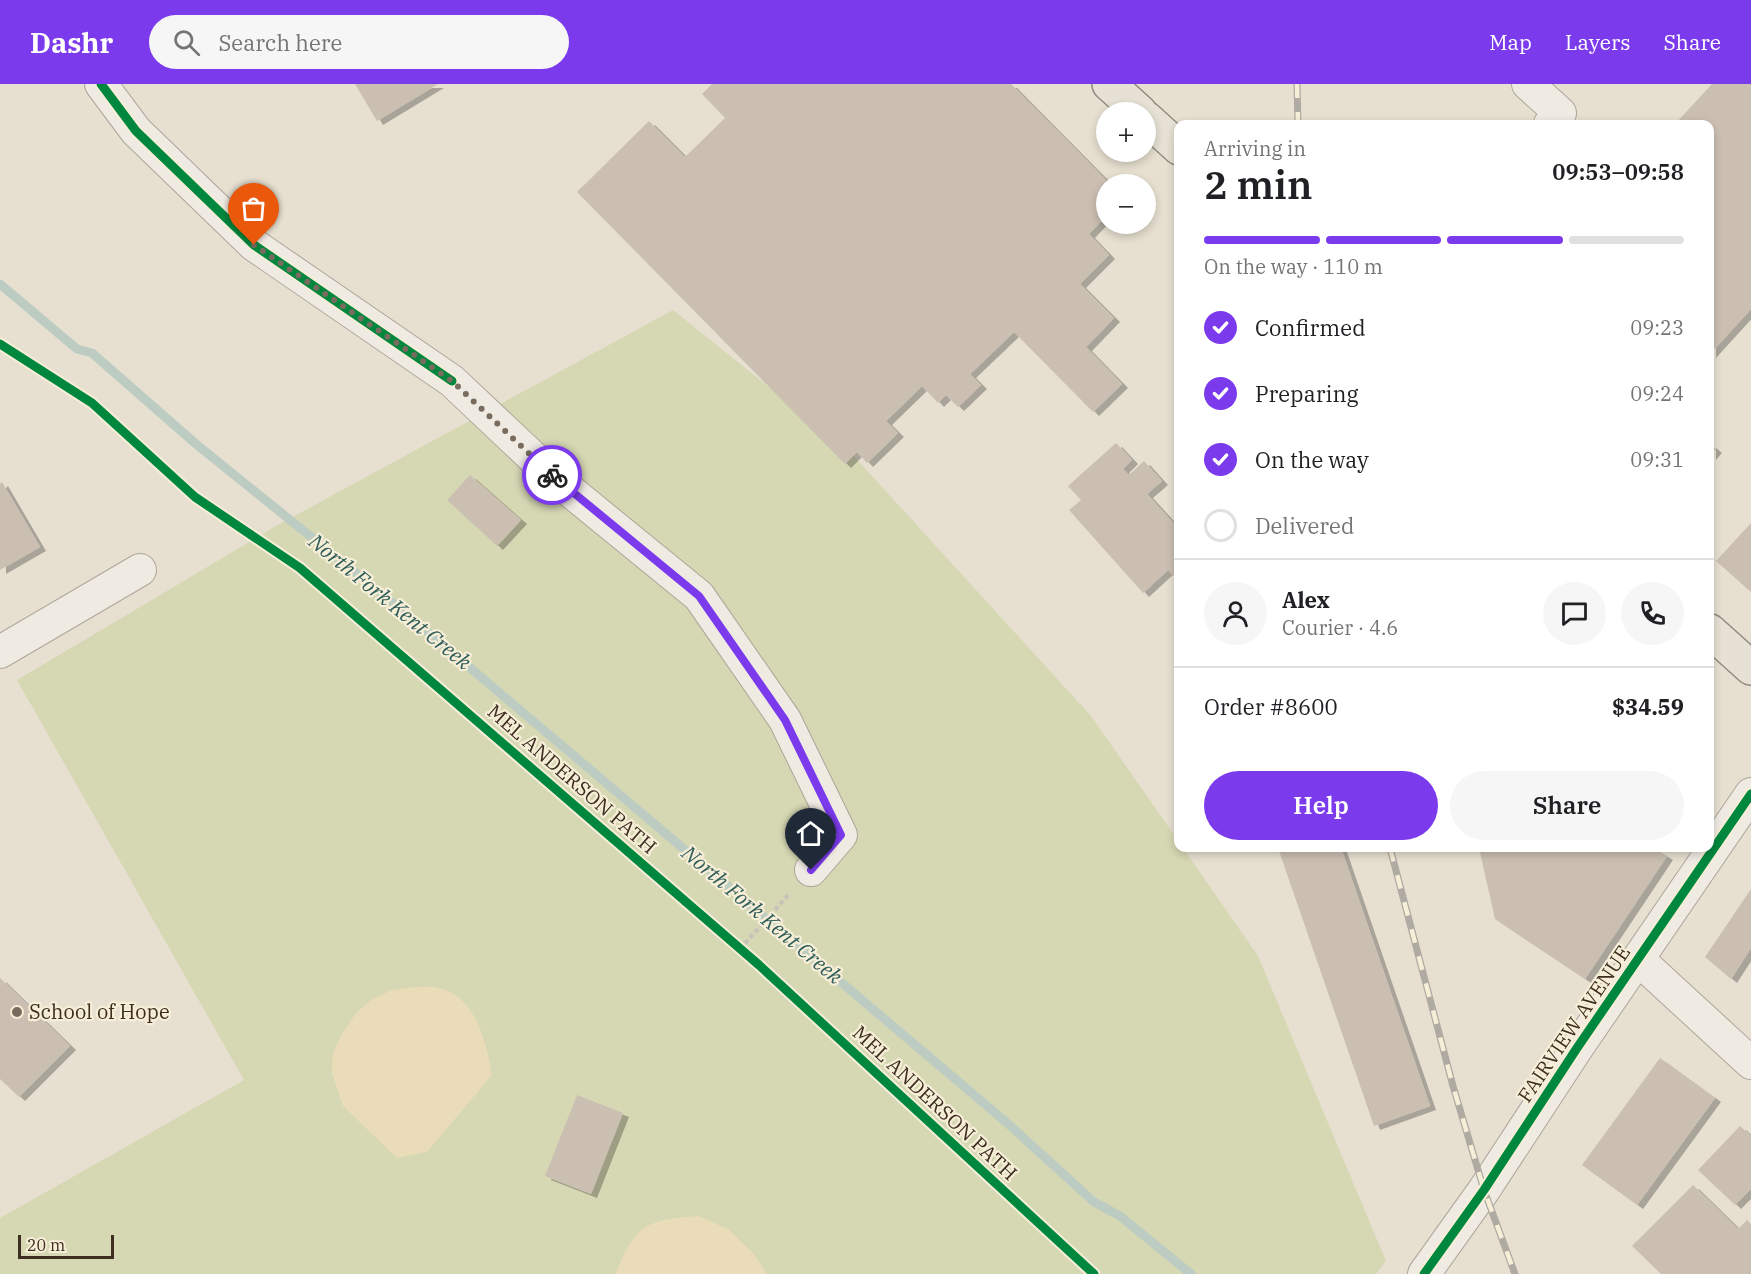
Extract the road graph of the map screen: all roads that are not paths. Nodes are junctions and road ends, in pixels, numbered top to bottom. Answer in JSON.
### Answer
{"nodes":[{"id":1,"x":101,"y":84,"type":"edge"},
{"id":2,"x":1109,"y":84,"type":"edge"},
{"id":3,"x":1528,"y":84,"type":"edge"},
{"id":4,"x":1129,"y":102,"type":"edge"},
{"id":5,"x":1554,"y":120,"type":"edge"},
{"id":6,"x":1156,"y":127,"type":"edge"},
{"id":7,"x":1174,"y":143,"type":"edge"},
{"id":8,"x":140,"y":570,"type":"dead end"},
{"id":9,"x":1714,"y":635,"type":"edge"},
{"id":10,"x":0,"y":652,"type":"edge"},
{"id":11,"x":1751,"y":668,"type":"edge"},
{"id":12,"x":1751,"y":794,"type":"edge"},
{"id":13,"x":1714,"y":849,"type":"edge"},
{"id":14,"x":1712,"y":852,"type":"edge"},
{"id":15,"x":811,"y":870,"type":"dead end"},
{"id":16,"x":1639,"y":960,"type":"junction"},
{"id":17,"x":1751,"y":1063,"type":"edge"},
{"id":18,"x":1424,"y":1274,"type":"edge"}],
"edges":[{"from":1,"to":15,"type":"street"},
{"from":2,"to":4,"type":"main road"},
{"from":3,"to":5,"type":"street"},
{"from":6,"to":7,"type":"main road"},
{"from":8,"to":10,"type":"street"},
{"from":9,"to":11,"type":"main road"},
{"from":12,"to":13,"type":"street","name":"FAIRVIEW AVENUE"},
{"from":14,"to":16,"type":"street","name":"FAIRVIEW AVENUE"},
{"from":16,"to":17,"type":"street"},
{"from":16,"to":18,"type":"street","name":"FAIRVIEW AVENUE"}]}
